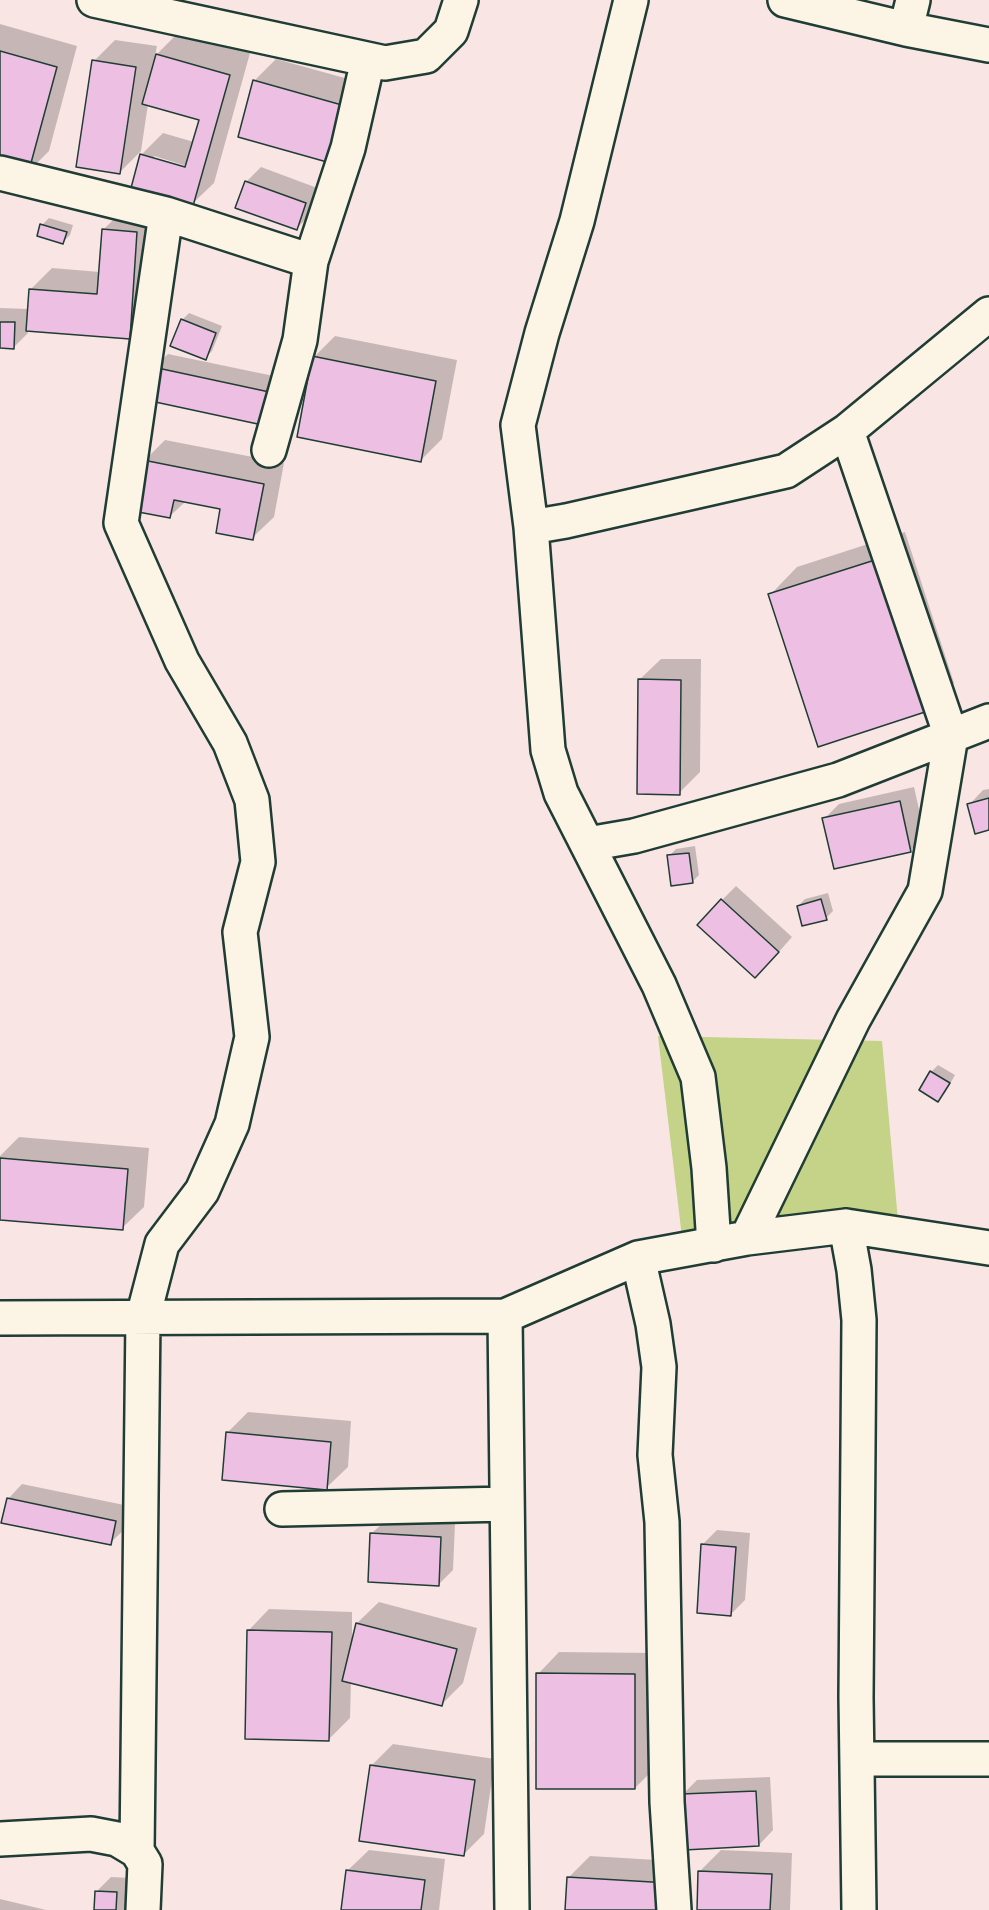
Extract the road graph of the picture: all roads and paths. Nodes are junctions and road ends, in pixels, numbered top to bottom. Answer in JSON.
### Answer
{"nodes":[{"id":1,"x":94,"y":0,"type":"edge"},
{"id":2,"x":461,"y":0,"type":"edge"},
{"id":3,"x":631,"y":0,"type":"edge"},
{"id":4,"x":785,"y":0,"type":"edge"},
{"id":5,"x":909,"y":15,"type":"edge"},
{"id":6,"x":989,"y":45,"type":"edge"},
{"id":7,"x":368,"y":60,"type":"junction"},
{"id":8,"x":0,"y":173,"type":"edge"},
{"id":9,"x":166,"y":214,"type":"junction"},
{"id":10,"x":311,"y":261,"type":"junction"},
{"id":11,"x":989,"y":314,"type":"edge"},
{"id":12,"x":847,"y":431,"type":"junction"},
{"id":13,"x":269,"y":450,"type":"dead end"},
{"id":14,"x":531,"y":526,"type":"junction"},
{"id":15,"x":989,"y":721,"type":"edge"},
{"id":16,"x":951,"y":736,"type":"junction"},
{"id":17,"x":989,"y":750,"type":"edge"},
{"id":18,"x":588,"y":844,"type":"junction"},
{"id":19,"x":846,"y":1226,"type":"junction"},
{"id":20,"x":747,"y":1238,"type":"junction"},
{"id":21,"x":714,"y":1245,"type":"junction"},
{"id":22,"x":989,"y":1248,"type":"edge"},
{"id":23,"x":638,"y":1258,"type":"junction"},
{"id":24,"x":505,"y":1316,"type":"junction"},
{"id":25,"x":143,"y":1317,"type":"junction"},
{"id":26,"x":0,"y":1318,"type":"edge"},
{"id":27,"x":507,"y":1504,"type":"junction"},
{"id":28,"x":282,"y":1509,"type":"dead end"},
{"id":29,"x":857,"y":1759,"type":"junction"},
{"id":30,"x":989,"y":1759,"type":"edge"},
{"id":31,"x":0,"y":1839,"type":"edge"},
{"id":32,"x":137,"y":1851,"type":"junction"},
{"id":33,"x":143,"y":1910,"type":"edge"},
{"id":34,"x":512,"y":1910,"type":"edge"},
{"id":35,"x":674,"y":1910,"type":"edge"},
{"id":36,"x":859,"y":1910,"type":"edge"}],
"edges":[{"from":1,"to":7,"type":"street"},
{"from":2,"to":7,"type":"street"},
{"from":3,"to":14,"type":"street"},
{"from":4,"to":5,"type":"street"},
{"from":5,"to":6,"type":"street"},
{"from":7,"to":10,"type":"street"},
{"from":8,"to":9,"type":"street"},
{"from":9,"to":10,"type":"street"},
{"from":9,"to":25,"type":"street"},
{"from":10,"to":13,"type":"street"},
{"from":11,"to":12,"type":"street"},
{"from":12,"to":14,"type":"street"},
{"from":12,"to":16,"type":"street"},
{"from":14,"to":18,"type":"street"},
{"from":15,"to":16,"type":"street"},
{"from":16,"to":17,"type":"street"},
{"from":16,"to":18,"type":"street"},
{"from":16,"to":20,"type":"street"},
{"from":18,"to":21,"type":"street"},
{"from":19,"to":20,"type":"street"},
{"from":19,"to":22,"type":"street"},
{"from":19,"to":29,"type":"street"},
{"from":20,"to":21,"type":"street"},
{"from":21,"to":23,"type":"street"},
{"from":23,"to":24,"type":"street"},
{"from":23,"to":35,"type":"street"},
{"from":24,"to":25,"type":"street"},
{"from":24,"to":27,"type":"street"},
{"from":25,"to":26,"type":"street"},
{"from":25,"to":32,"type":"street"},
{"from":27,"to":28,"type":"street"},
{"from":27,"to":34,"type":"street"},
{"from":29,"to":30,"type":"street"},
{"from":29,"to":36,"type":"street"},
{"from":31,"to":32,"type":"street"},
{"from":32,"to":33,"type":"street"}]}
